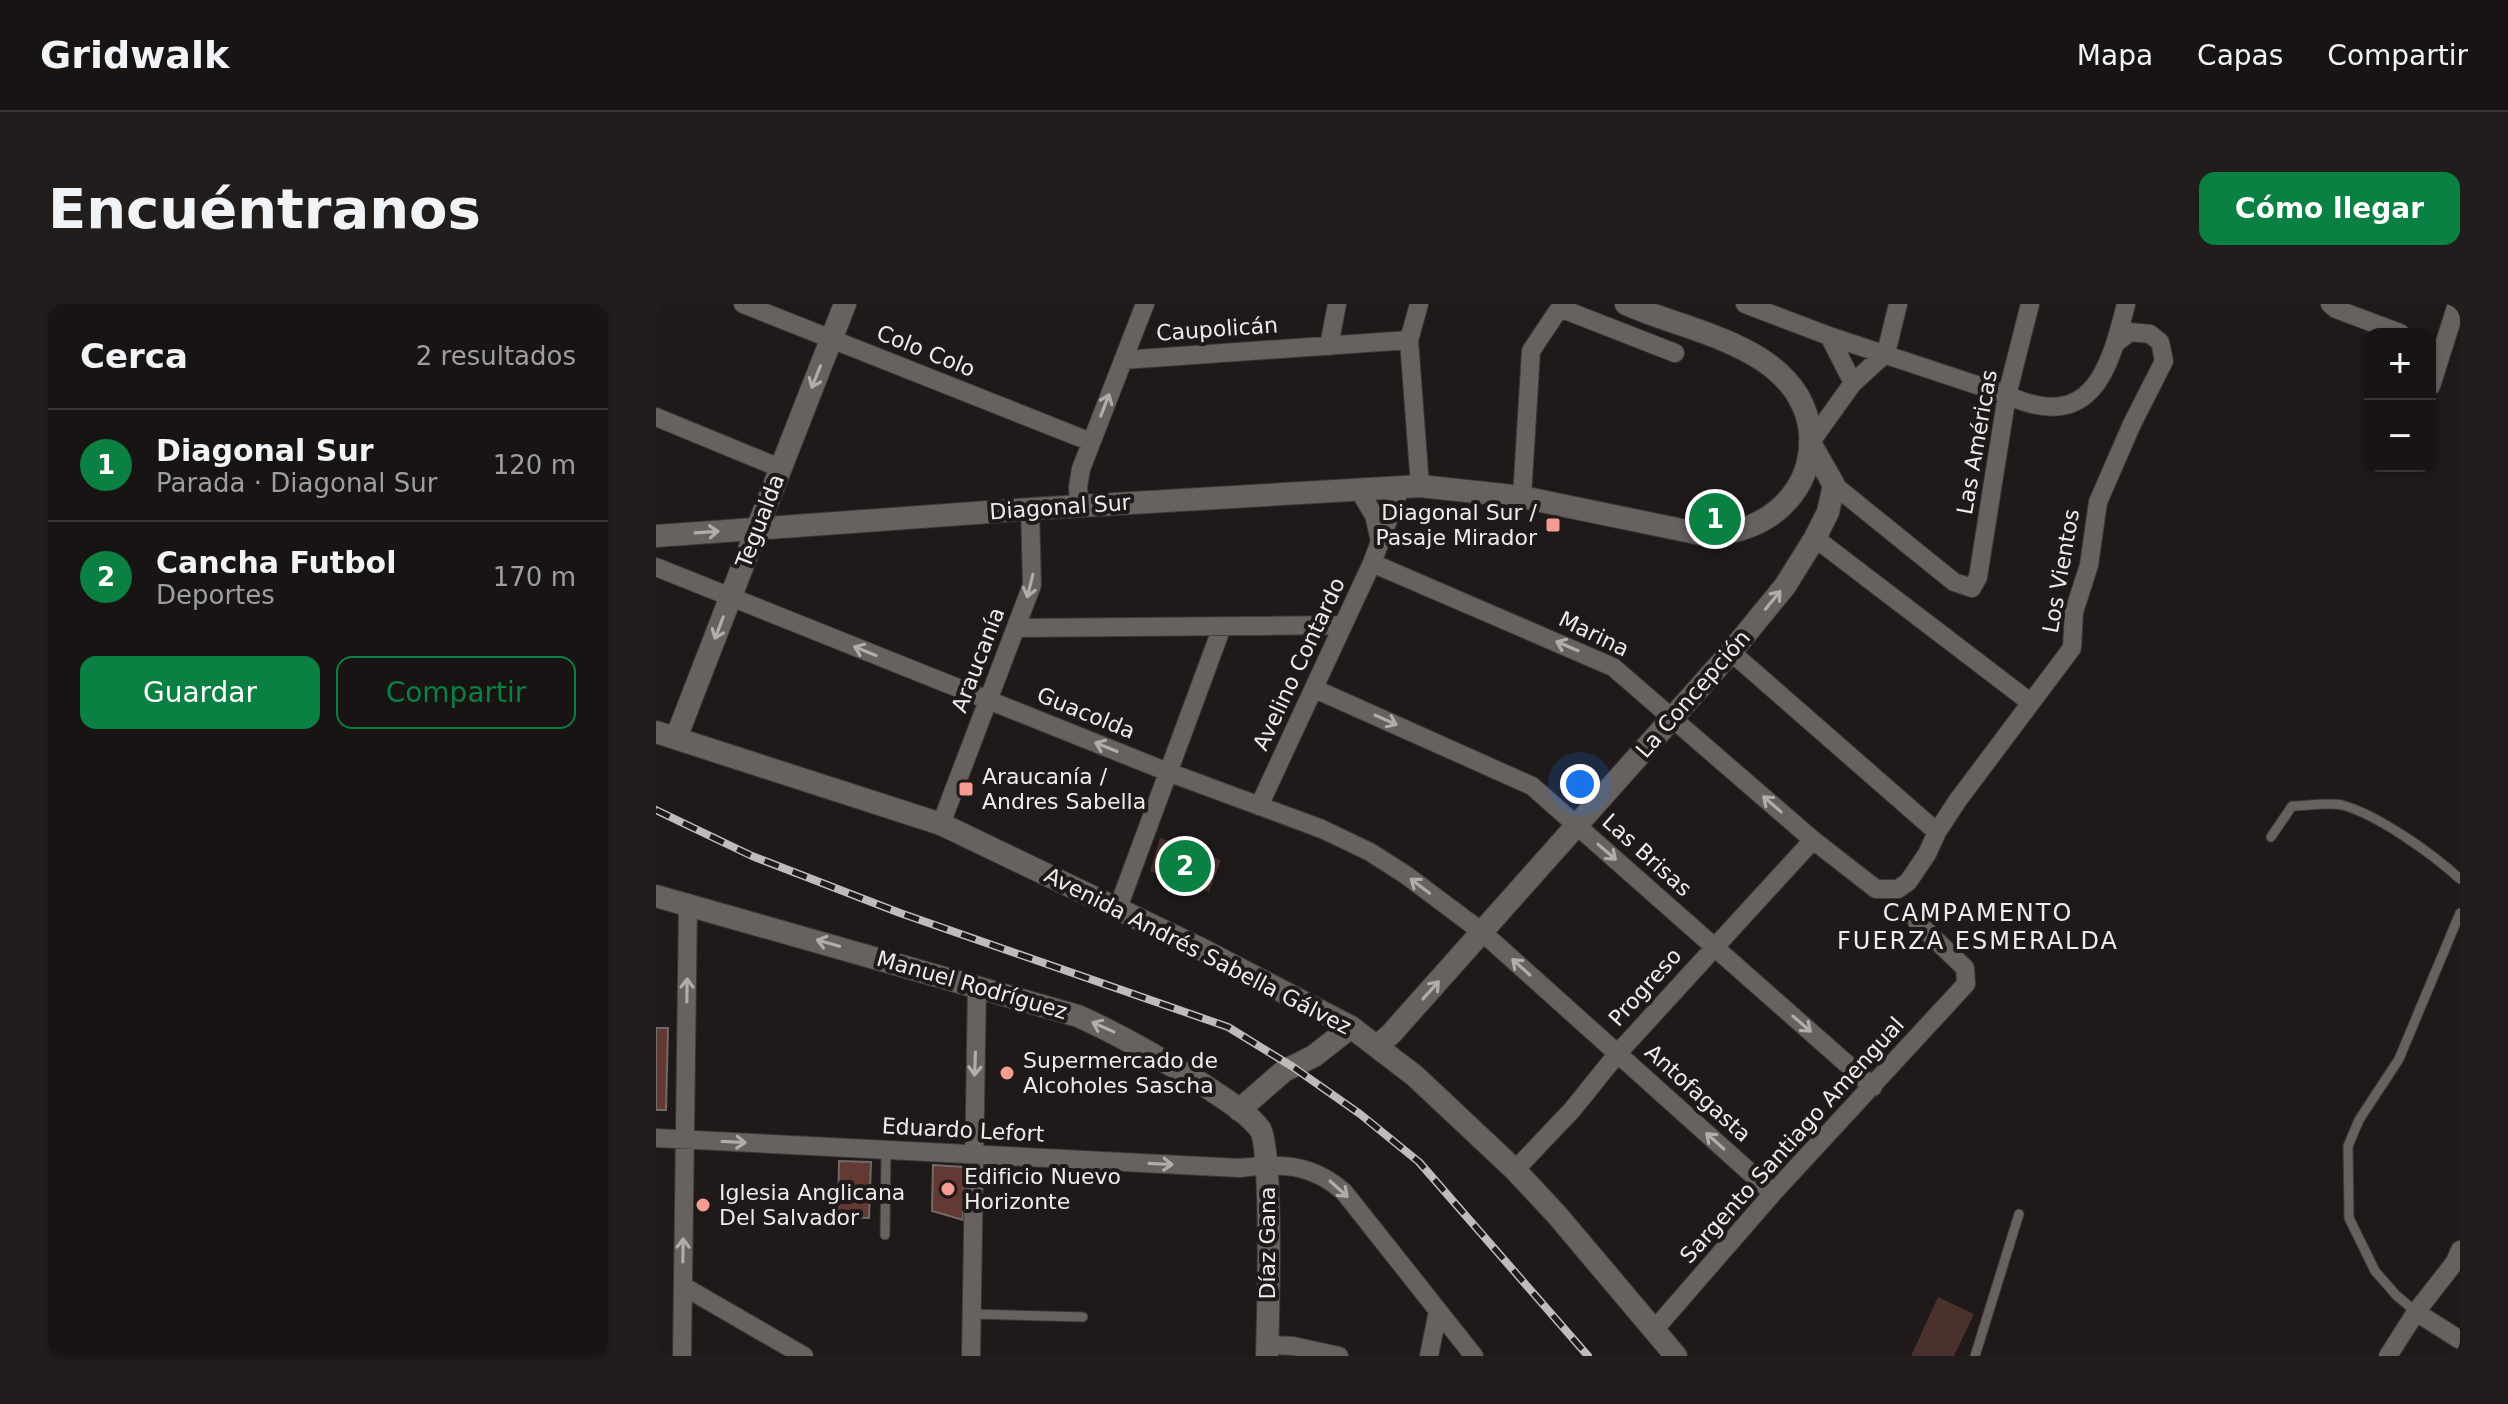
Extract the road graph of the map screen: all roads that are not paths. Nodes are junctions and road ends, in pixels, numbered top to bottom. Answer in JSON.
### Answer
{"nodes":[{"id":1,"x":743,"y":304,"type":"edge"},
{"id":2,"x":845,"y":304,"type":"edge"},
{"id":3,"x":1337,"y":304,"type":"edge"},
{"id":4,"x":1419,"y":304,"type":"edge"},
{"id":5,"x":1626,"y":304,"type":"edge"},
{"id":6,"x":1745,"y":304,"type":"edge"},
{"id":7,"x":1898,"y":304,"type":"edge"},
{"id":8,"x":2030,"y":304,"type":"edge"},
{"id":9,"x":2126,"y":304,"type":"edge"},
{"id":10,"x":2330,"y":304,"type":"edge"},
{"id":11,"x":2457,"y":304,"type":"edge"},
{"id":12,"x":1139,"y":306,"type":"edge"},
{"id":13,"x":1771,"y":308,"type":"edge"},
{"id":14,"x":2387,"y":328,"type":"edge"},
{"id":15,"x":1829,"y":336,"type":"junction"},
{"id":16,"x":831,"y":339,"type":"junction"},
{"id":17,"x":1409,"y":340,"type":"junction"},
{"id":18,"x":2116,"y":343,"type":"junction"},
{"id":19,"x":1329,"y":346,"type":"junction"},
{"id":20,"x":1675,"y":353,"type":"dead end"},
{"id":21,"x":1886,"y":353,"type":"junction"},
{"id":22,"x":1123,"y":360,"type":"junction"},
{"id":23,"x":2436,"y":370,"type":"edge"},
{"id":24,"x":1853,"y":383,"type":"junction"},
{"id":25,"x":2007,"y":395,"type":"junction"},
{"id":26,"x":656,"y":417,"type":"edge"},
{"id":27,"x":1091,"y":442,"type":"junction"},
{"id":28,"x":1810,"y":443,"type":"junction"},
{"id":29,"x":780,"y":468,"type":"junction"},
{"id":30,"x":1834,"y":485,"type":"junction"},
{"id":31,"x":1410,"y":486,"type":"junction"},
{"id":32,"x":1358,"y":489,"type":"junction"},
{"id":33,"x":1522,"y":497,"type":"junction"},
{"id":34,"x":1079,"y":506,"type":"junction"},
{"id":35,"x":1030,"y":509,"type":"junction"},
{"id":36,"x":757,"y":529,"type":"junction"},
{"id":37,"x":656,"y":536,"type":"edge"},
{"id":38,"x":1815,"y":538,"type":"junction"},
{"id":39,"x":1380,"y":541,"type":"junction"},
{"id":40,"x":1372,"y":563,"type":"junction"},
{"id":41,"x":656,"y":567,"type":"edge"},
{"id":42,"x":731,"y":597,"type":"junction"},
{"id":43,"x":1343,"y":625,"type":"junction"},
{"id":44,"x":1222,"y":627,"type":"junction"},
{"id":45,"x":1017,"y":628,"type":"junction"},
{"id":46,"x":1731,"y":652,"type":"junction"},
{"id":47,"x":1315,"y":689,"type":"junction"},
{"id":48,"x":988,"y":700,"type":"junction"},
{"id":49,"x":2030,"y":702,"type":"junction"},
{"id":50,"x":1673,"y":718,"type":"junction"},
{"id":51,"x":666,"y":735,"type":"edge"},
{"id":52,"x":1168,"y":772,"type":"junction"},
{"id":53,"x":1259,"y":806,"type":"junction"},
{"id":54,"x":941,"y":824,"type":"junction"},
{"id":55,"x":1578,"y":826,"type":"junction"},
{"id":56,"x":1937,"y":832,"type":"junction"},
{"id":57,"x":2271,"y":837,"type":"dead end"},
{"id":58,"x":1813,"y":840,"type":"junction"},
{"id":59,"x":2460,"y":879,"type":"edge"},
{"id":60,"x":1876,"y":889,"type":"joint"},
{"id":61,"x":656,"y":896,"type":"edge"},
{"id":62,"x":688,"y":903,"type":"junction"},
{"id":63,"x":1118,"y":908,"type":"junction"},
{"id":64,"x":2460,"y":913,"type":"edge"},
{"id":65,"x":1917,"y":922,"type":"dead end"},
{"id":66,"x":1482,"y":932,"type":"junction"},
{"id":67,"x":1714,"y":946,"type":"junction"},
{"id":68,"x":977,"y":986,"type":"junction"},
{"id":69,"x":1351,"y":1027,"type":"junction"},
{"id":70,"x":1377,"y":1046,"type":"junction"},
{"id":71,"x":1618,"y":1053,"type":"junction"},
{"id":72,"x":1873,"y":1087,"type":"junction"},
{"id":73,"x":1239,"y":1110,"type":"junction"},
{"id":74,"x":1261,"y":1131,"type":"joint"},
{"id":75,"x":656,"y":1138,"type":"edge"},
{"id":76,"x":685,"y":1140,"type":"junction"},
{"id":77,"x":886,"y":1150,"type":"junction"},
{"id":78,"x":973,"y":1154,"type":"junction"},
{"id":79,"x":1267,"y":1164,"type":"junction"},
{"id":80,"x":1515,"y":1170,"type":"junction"},
{"id":81,"x":1773,"y":1193,"type":"junction"},
{"id":82,"x":2019,"y":1214,"type":"dead end"},
{"id":83,"x":885,"y":1235,"type":"dead end"},
{"id":84,"x":2460,"y":1250,"type":"edge"},
{"id":85,"x":683,"y":1286,"type":"junction"},
{"id":86,"x":1438,"y":1311,"type":"junction"},
{"id":87,"x":2416,"y":1312,"type":"junction"},
{"id":88,"x":971,"y":1314,"type":"junction"},
{"id":89,"x":1083,"y":1317,"type":"dead end"},
{"id":90,"x":1654,"y":1330,"type":"junction"},
{"id":91,"x":2460,"y":1340,"type":"edge"},
{"id":92,"x":1267,"y":1350,"type":"edge"},
{"id":93,"x":796,"y":1354,"type":"edge"},
{"id":94,"x":682,"y":1356,"type":"edge"},
{"id":95,"x":971,"y":1356,"type":"edge"},
{"id":96,"x":1339,"y":1356,"type":"edge"},
{"id":97,"x":1429,"y":1356,"type":"edge"},
{"id":98,"x":1474,"y":1356,"type":"edge"},
{"id":99,"x":1676,"y":1356,"type":"edge"},
{"id":100,"x":1975,"y":1356,"type":"edge"},
{"id":101,"x":2388,"y":1356,"type":"edge"}],
"edges":[{"from":1,"to":16,"type":"street","name":"Colo Colo"},
{"from":2,"to":16,"type":"main road","name":"Tegualda"},
{"from":3,"to":19,"type":"street"},
{"from":4,"to":17,"type":"street","name":"Avelino Contardo"},
{"from":5,"to":28,"type":"main road"},
{"from":6,"to":13,"type":"street"},
{"from":7,"to":21,"type":"street"},
{"from":8,"to":25,"type":"street","name":"Las Américas"},
{"from":9,"to":18,"type":"street"},
{"from":10,"to":14,"type":"street"},
{"from":11,"to":23,"type":"street"},
{"from":12,"to":22,"type":"street"},
{"from":13,"to":15,"type":"street"},
{"from":15,"to":21,"type":"street"},
{"from":15,"to":24,"type":"street"},
{"from":16,"to":27,"type":"street","name":"Colo Colo"},
{"from":16,"to":29,"type":"main road","name":"Tegualda","one_way":true},
{"from":17,"to":19,"type":"street","name":"Caupolicán"},
{"from":17,"to":31,"type":"street","name":"Avelino Contardo"},
{"from":18,"to":25,"type":"street"},
{"from":18,"to":49,"type":"street","name":"Los Vientos"},
{"from":19,"to":22,"type":"street","name":"Caupolicán"},
{"from":20,"to":33,"type":"street"},
{"from":21,"to":24,"type":"street"},
{"from":21,"to":25,"type":"street"},
{"from":27,"to":22,"type":"street","one_way":true},
{"from":24,"to":28,"type":"street"},
{"from":25,"to":30,"type":"street","name":"Las Américas"},
{"from":26,"to":29,"type":"street"},
{"from":27,"to":34,"type":"street"},
{"from":28,"to":30,"type":"main road"},
{"from":28,"to":33,"type":"main road","name":"Diagonal Sur"},
{"from":29,"to":36,"type":"main road","name":"Tegualda"},
{"from":30,"to":38,"type":"main road","name":"La Concepción"},
{"from":31,"to":32,"type":"main road","name":"Diagonal Sur"},
{"from":31,"to":33,"type":"main road","name":"Diagonal Sur"},
{"from":31,"to":39,"type":"street","name":"Avelino Contardo"},
{"from":32,"to":34,"type":"main road","name":"Diagonal Sur"},
{"from":32,"to":39,"type":"street"},
{"from":34,"to":35,"type":"main road","name":"Diagonal Sur"},
{"from":35,"to":36,"type":"main road","name":"Diagonal Sur"},
{"from":35,"to":45,"type":"street","name":"Araucanía","one_way":true},
{"from":37,"to":36,"type":"main road","name":"Diagonal Sur","one_way":true},
{"from":36,"to":42,"type":"main road","name":"Tegualda"},
{"from":46,"to":38,"type":"main road","name":"La Concepción","one_way":true},
{"from":38,"to":49,"type":"street"},
{"from":39,"to":40,"type":"street","name":"Avelino Contardo"},
{"from":40,"to":43,"type":"street","name":"Avelino Contardo"},
{"from":50,"to":40,"type":"street","name":"Marina","one_way":true},
{"from":41,"to":42,"type":"street","name":"Guacolda"},
{"from":48,"to":42,"type":"street","name":"Guacolda","one_way":true},
{"from":42,"to":51,"type":"main road","name":"Tegualda","one_way":true},
{"from":43,"to":44,"type":"street"},
{"from":43,"to":47,"type":"street","name":"Avelino Contardo"},
{"from":44,"to":45,"type":"street"},
{"from":44,"to":52,"type":"street"},
{"from":45,"to":48,"type":"street","name":"Araucanía"},
{"from":46,"to":50,"type":"main road","name":"La Concepción"},
{"from":46,"to":56,"type":"street"},
{"from":47,"to":53,"type":"street","name":"Avelino Contardo"},
{"from":47,"to":55,"type":"street","name":"Las Brisas","one_way":true},
{"from":52,"to":48,"type":"street","name":"Guacolda","one_way":true},
{"from":48,"to":54,"type":"street","name":"Araucanía"},
{"from":49,"to":56,"type":"street","name":"Los Vientos"},
{"from":50,"to":55,"type":"main road","name":"La Concepción"},
{"from":58,"to":50,"type":"street","name":"Marina","one_way":true},
{"from":51,"to":54,"type":"main road","name":"Avenida Andrés Sabella Gálvez"},
{"from":52,"to":53,"type":"street","name":"Guacolda"},
{"from":52,"to":63,"type":"street"},
{"from":66,"to":53,"type":"street","name":"Guacolda","one_way":true},
{"from":54,"to":63,"type":"main road","name":"Avenida Andrés Sabella Gálvez"},
{"from":55,"to":66,"type":"main road","name":"La Concepción"},
{"from":55,"to":67,"type":"street","name":"Las Brisas","one_way":true},
{"from":56,"to":60,"type":"street","name":"Los Vientos"},
{"from":57,"to":59,"type":"lane"},
{"from":58,"to":60,"type":"street","name":"Marina"},
{"from":58,"to":67,"type":"street","name":"Progreso"},
{"from":61,"to":62,"type":"main road","name":"Manuel Rodríguez"},
{"from":68,"to":62,"type":"main road","name":"Manuel Rodríguez","one_way":true},
{"from":76,"to":62,"type":"street","one_way":true},
{"from":63,"to":69,"type":"main road","name":"Avenida Andrés Sabella Gálvez"},
{"from":64,"to":87,"type":"lane"},
{"from":65,"to":72,"type":"street","name":"Sargento Santiago Amengual"},
{"from":70,"to":66,"type":"main road","name":"La Concepción","one_way":true},
{"from":71,"to":66,"type":"street","name":"Antofagasta","one_way":true},
{"from":67,"to":71,"type":"street","name":"Progreso"},
{"from":67,"to":72,"type":"street","name":"Las Brisas","one_way":true},
{"from":73,"to":68,"type":"main road","name":"Manuel Rodríguez","one_way":true},
{"from":68,"to":78,"type":"street","one_way":true},
{"from":69,"to":70,"type":"main road","name":"Avenida Andrés Sabella Gálvez"},
{"from":69,"to":73,"type":"main road"},
{"from":70,"to":80,"type":"main road","name":"Avenida Andrés Sabella Gálvez"},
{"from":71,"to":80,"type":"street","name":"Progreso"},
{"from":81,"to":71,"type":"street","name":"Antofagasta","one_way":true},
{"from":72,"to":81,"type":"street","name":"Sargento Santiago Amengual"},
{"from":73,"to":74,"type":"main road","name":"Manuel Rodríguez"},
{"from":74,"to":79,"type":"main road","name":"Díaz Gana"},
{"from":75,"to":76,"type":"street","name":"Eduardo Lefort"},
{"from":76,"to":77,"type":"street","name":"Eduardo Lefort","one_way":true},
{"from":85,"to":76,"type":"street","one_way":true},
{"from":77,"to":78,"type":"street","name":"Eduardo Lefort"},
{"from":77,"to":83,"type":"lane"},
{"from":78,"to":79,"type":"street","name":"Eduardo Lefort","one_way":true},
{"from":78,"to":88,"type":"street"},
{"from":79,"to":86,"type":"street","one_way":true},
{"from":79,"to":92,"type":"main road","name":"Díaz Gana"},
{"from":80,"to":90,"type":"main road","name":"Avenida Andrés Sabella Gálvez"},
{"from":81,"to":90,"type":"street","name":"Sargento Santiago Amengual"},
{"from":82,"to":100,"type":"lane"},
{"from":84,"to":87,"type":"street"},
{"from":85,"to":93,"type":"street"},
{"from":85,"to":94,"type":"street"},
{"from":86,"to":97,"type":"street"},
{"from":86,"to":98,"type":"street"},
{"from":87,"to":91,"type":"street"},
{"from":87,"to":101,"type":"street"},
{"from":88,"to":89,"type":"lane"},
{"from":88,"to":95,"type":"street"},
{"from":90,"to":99,"type":"main road","name":"Avenida Andrés Sabella Gálvez"},
{"from":92,"to":96,"type":"street"}]}
